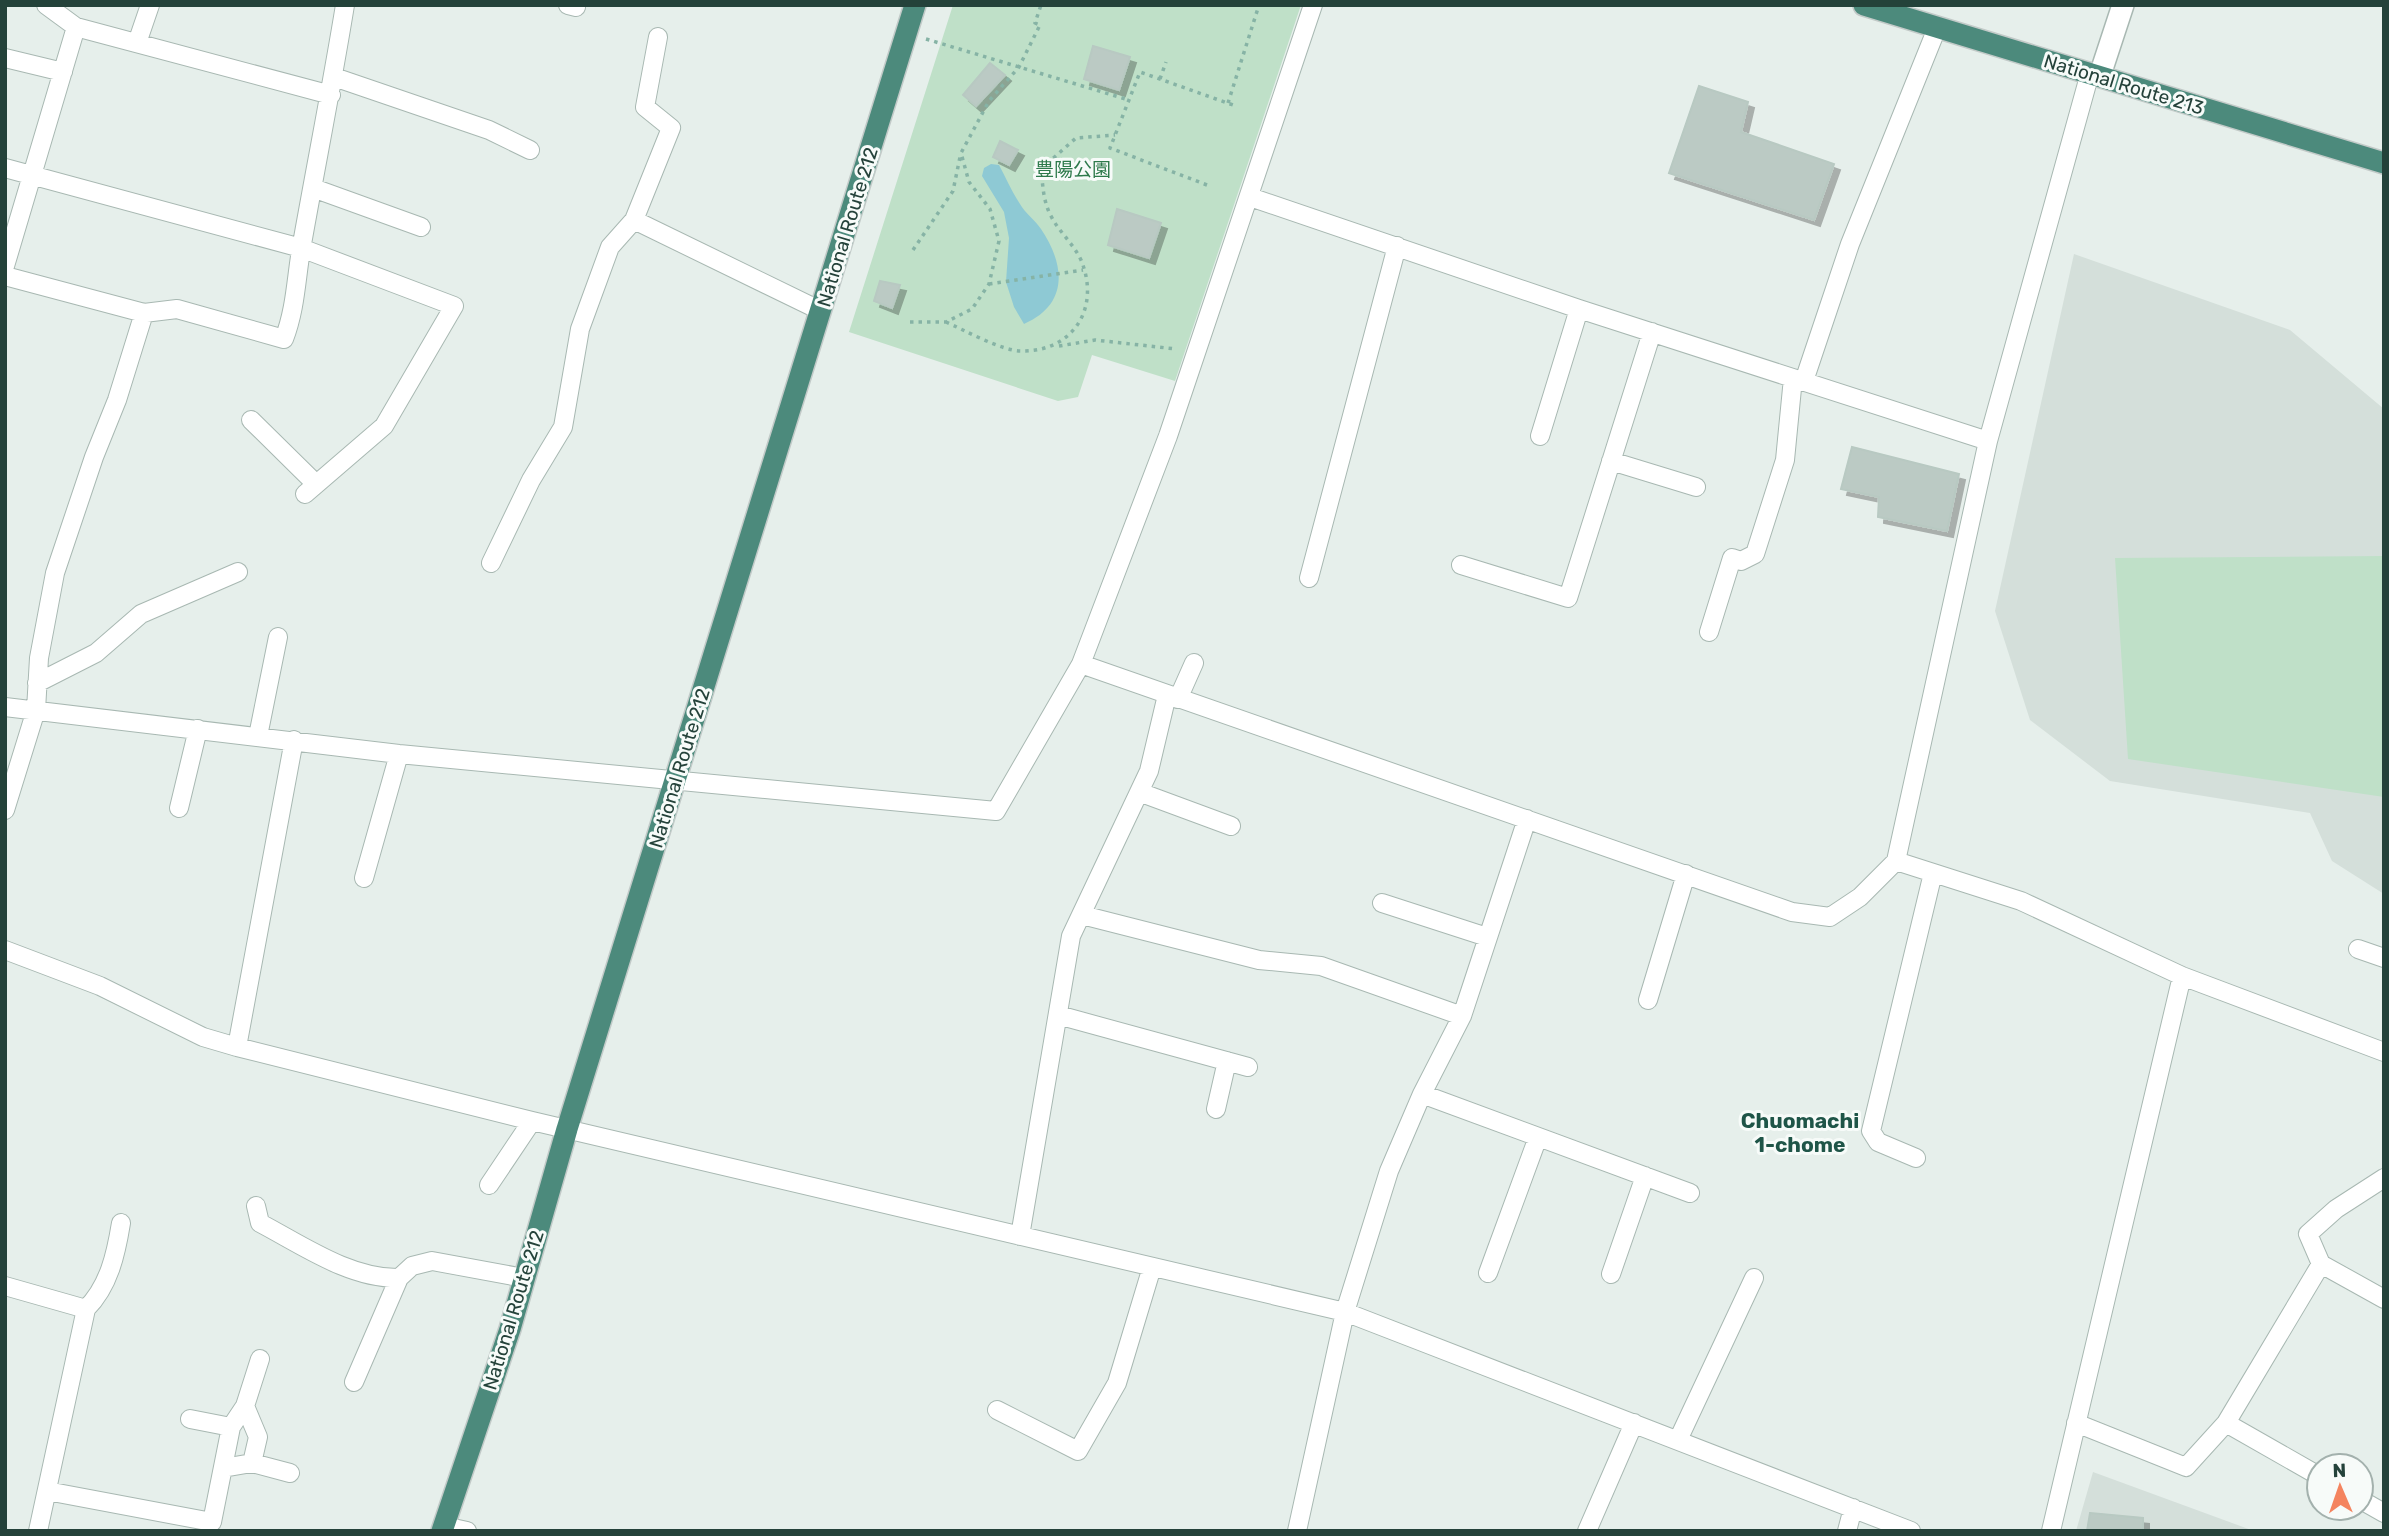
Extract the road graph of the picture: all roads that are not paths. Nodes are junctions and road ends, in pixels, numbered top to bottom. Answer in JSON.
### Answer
{"nodes":[{"id":1,"x":46,"y":5,"type":"edge"},
{"id":2,"x":150,"y":5,"type":"edge"},
{"id":3,"x":345,"y":5,"type":"edge"},
{"id":4,"x":915,"y":5,"type":"edge"},
{"id":5,"x":1313,"y":5,"type":"edge"},
{"id":6,"x":1864,"y":5,"type":"edge"},
{"id":7,"x":2123,"y":5,"type":"edge"},
{"id":8,"x":76,"y":27,"type":"junction"},
{"id":9,"x":1937,"y":28,"type":"junction"},
{"id":10,"x":658,"y":37,"type":"dead end"},
{"id":11,"x":137,"y":43,"type":"junction"},
{"id":12,"x":5,"y":58,"type":"edge"},
{"id":13,"x":63,"y":72,"type":"junction"},
{"id":14,"x":2095,"y":74,"type":"junction"},
{"id":15,"x":334,"y":77,"type":"junction"},
{"id":16,"x":331,"y":95,"type":"junction"},
{"id":17,"x":530,"y":150,"type":"dead end"},
{"id":18,"x":2384,"y":163,"type":"edge"},
{"id":19,"x":5,"y":168,"type":"edge"},
{"id":20,"x":32,"y":177,"type":"junction"},
{"id":21,"x":313,"y":188,"type":"junction"},
{"id":22,"x":1250,"y":197,"type":"junction"},
{"id":23,"x":634,"y":220,"type":"junction"},
{"id":24,"x":421,"y":228,"type":"dead end"},
{"id":25,"x":1397,"y":246,"type":"junction"},
{"id":26,"x":301,"y":248,"type":"junction"},
{"id":27,"x":5,"y":266,"type":"edge"},
{"id":28,"x":5,"y":276,"type":"edge"},
{"id":29,"x":1579,"y":309,"type":"junction"},
{"id":30,"x":821,"y":311,"type":"junction"},
{"id":31,"x":144,"y":313,"type":"junction"},
{"id":32,"x":1652,"y":332,"type":"junction"},
{"id":33,"x":1798,"y":379,"type":"junction"},
{"id":34,"x":251,"y":420,"type":"dead end"},
{"id":35,"x":1540,"y":436,"type":"dead end"},
{"id":36,"x":1988,"y":441,"type":"junction"},
{"id":37,"x":1611,"y":461,"type":"junction"},
{"id":38,"x":1696,"y":487,"type":"dead end"},
{"id":39,"x":491,"y":563,"type":"dead end"},
{"id":40,"x":1461,"y":565,"type":"dead end"},
{"id":41,"x":238,"y":572,"type":"dead end"},
{"id":42,"x":1309,"y":578,"type":"dead end"},
{"id":43,"x":1709,"y":632,"type":"dead end"},
{"id":44,"x":278,"y":637,"type":"dead end"},
{"id":45,"x":1194,"y":663,"type":"dead end"},
{"id":46,"x":1081,"y":664,"type":"junction"},
{"id":47,"x":37,"y":683,"type":"junction"},
{"id":48,"x":1172,"y":697,"type":"junction"},
{"id":49,"x":5,"y":707,"type":"edge"},
{"id":50,"x":36,"y":710,"type":"junction"},
{"id":51,"x":198,"y":729,"type":"junction"},
{"id":52,"x":258,"y":736,"type":"junction"},
{"id":53,"x":294,"y":740,"type":"junction"},
{"id":54,"x":399,"y":754,"type":"junction"},
{"id":55,"x":675,"y":782,"type":"junction"},
{"id":56,"x":1139,"y":792,"type":"junction"},
{"id":57,"x":179,"y":808,"type":"dead end"},
{"id":58,"x":5,"y":810,"type":"edge"},
{"id":59,"x":1527,"y":819,"type":"junction"},
{"id":60,"x":1231,"y":826,"type":"dead end"},
{"id":61,"x":1896,"y":861,"type":"junction"},
{"id":62,"x":1933,"y":873,"type":"junction"},
{"id":63,"x":1686,"y":874,"type":"junction"},
{"id":64,"x":364,"y":878,"type":"dead end"},
{"id":65,"x":1382,"y":903,"type":"dead end"},
{"id":66,"x":1082,"y":915,"type":"junction"},
{"id":67,"x":1488,"y":937,"type":"junction"},
{"id":68,"x":2358,"y":949,"type":"dead end"},
{"id":69,"x":5,"y":950,"type":"edge"},
{"id":70,"x":2384,"y":958,"type":"edge"},
{"id":71,"x":2182,"y":976,"type":"junction"},
{"id":72,"x":1648,"y":1000,"type":"dead end"},
{"id":73,"x":1058,"y":1015,"type":"junction"},
{"id":74,"x":1462,"y":1016,"type":"junction"},
{"id":75,"x":237,"y":1047,"type":"junction"},
{"id":76,"x":2384,"y":1052,"type":"edge"},
{"id":77,"x":1227,"y":1061,"type":"junction"},
{"id":78,"x":1248,"y":1067,"type":"dead end"},
{"id":79,"x":1422,"y":1094,"type":"junction"},
{"id":80,"x":1216,"y":1109,"type":"dead end"},
{"id":81,"x":532,"y":1121,"type":"junction"},
{"id":82,"x":567,"y":1129,"type":"junction"},
{"id":83,"x":1538,"y":1137,"type":"junction"},
{"id":84,"x":1916,"y":1158,"type":"dead end"},
{"id":85,"x":1645,"y":1177,"type":"junction"},
{"id":86,"x":2384,"y":1178,"type":"edge"},
{"id":87,"x":489,"y":1185,"type":"dead end"},
{"id":88,"x":1689,"y":1193,"type":"dead end"},
{"id":89,"x":256,"y":1206,"type":"dead end"},
{"id":90,"x":121,"y":1223,"type":"dead end"},
{"id":91,"x":1020,"y":1236,"type":"junction"},
{"id":92,"x":2321,"y":1264,"type":"junction"},
{"id":93,"x":1152,"y":1267,"type":"junction"},
{"id":94,"x":1488,"y":1273,"type":"dead end"},
{"id":95,"x":1611,"y":1274,"type":"dead end"},
{"id":96,"x":399,"y":1278,"type":"junction"},
{"id":97,"x":524,"y":1278,"type":"junction"},
{"id":98,"x":1754,"y":1278,"type":"dead end"},
{"id":99,"x":5,"y":1286,"type":"edge"},
{"id":100,"x":2384,"y":1299,"type":"edge"},
{"id":101,"x":86,"y":1309,"type":"junction"},
{"id":102,"x":1345,"y":1312,"type":"junction"},
{"id":103,"x":260,"y":1359,"type":"dead end"},
{"id":104,"x":354,"y":1382,"type":"dead end"},
{"id":105,"x":245,"y":1406,"type":"junction"},
{"id":106,"x":998,"y":1410,"type":"dead end"},
{"id":107,"x":190,"y":1419,"type":"dead end"},
{"id":108,"x":1634,"y":1423,"type":"junction"},
{"id":109,"x":2076,"y":1423,"type":"junction"},
{"id":110,"x":2226,"y":1423,"type":"junction"},
{"id":111,"x":231,"y":1427,"type":"junction"},
{"id":112,"x":1678,"y":1440,"type":"junction"},
{"id":113,"x":252,"y":1463,"type":"junction"},
{"id":114,"x":223,"y":1468,"type":"junction"},
{"id":115,"x":2305,"y":1468,"type":"edge"},
{"id":116,"x":290,"y":1473,"type":"dead end"},
{"id":117,"x":47,"y":1492,"type":"junction"},
{"id":118,"x":1853,"y":1508,"type":"junction"},
{"id":119,"x":198,"y":1525,"type":"edge"},
{"id":120,"x":443,"y":1528,"type":"edge"},
{"id":121,"x":38,"y":1531,"type":"edge"},
{"id":122,"x":467,"y":1531,"type":"edge"},
{"id":123,"x":1297,"y":1531,"type":"edge"},
{"id":124,"x":1587,"y":1531,"type":"edge"},
{"id":125,"x":1847,"y":1531,"type":"edge"},
{"id":126,"x":1911,"y":1531,"type":"edge"},
{"id":127,"x":2051,"y":1531,"type":"edge"}],
"edges":[{"from":1,"to":8,"type":"street"},
{"from":2,"to":11,"type":"street"},
{"from":3,"to":15,"type":"street"},
{"from":4,"to":30,"type":"highway","name":"National Route 212"},
{"from":5,"to":22,"type":"street"},
{"from":6,"to":9,"type":"highway","name":"National Route 213"},
{"from":7,"to":14,"type":"street"},
{"from":8,"to":11,"type":"street"},
{"from":8,"to":13,"type":"street"},
{"from":9,"to":14,"type":"highway","name":"National Route 213"},
{"from":9,"to":33,"type":"street"},
{"from":10,"to":23,"type":"street"},
{"from":11,"to":16,"type":"street"},
{"from":12,"to":13,"type":"street"},
{"from":13,"to":20,"type":"street"},
{"from":14,"to":18,"type":"highway","name":"National Route 213"},
{"from":14,"to":36,"type":"street"},
{"from":15,"to":16,"type":"street"},
{"from":15,"to":17,"type":"street"},
{"from":16,"to":21,"type":"street"},
{"from":19,"to":20,"type":"street"},
{"from":20,"to":26,"type":"street"},
{"from":20,"to":27,"type":"street"},
{"from":21,"to":24,"type":"street"},
{"from":21,"to":26,"type":"street"},
{"from":22,"to":25,"type":"street"},
{"from":22,"to":46,"type":"street"},
{"from":23,"to":30,"type":"street"},
{"from":23,"to":39,"type":"street"},
{"from":25,"to":29,"type":"street"},
{"from":25,"to":42,"type":"street"},
{"from":26,"to":31,"type":"street"},
{"from":26,"to":34,"type":"street"},
{"from":28,"to":31,"type":"street"},
{"from":29,"to":32,"type":"street"},
{"from":29,"to":35,"type":"street"},
{"from":30,"to":55,"type":"highway","name":"National Route 212"},
{"from":31,"to":47,"type":"street"},
{"from":32,"to":33,"type":"street"},
{"from":32,"to":37,"type":"street"},
{"from":33,"to":36,"type":"street"},
{"from":33,"to":43,"type":"street"},
{"from":36,"to":61,"type":"street"},
{"from":37,"to":38,"type":"street"},
{"from":37,"to":40,"type":"street"},
{"from":41,"to":47,"type":"street"},
{"from":44,"to":52,"type":"street"},
{"from":45,"to":48,"type":"street"},
{"from":46,"to":48,"type":"street"},
{"from":46,"to":55,"type":"street"},
{"from":47,"to":50,"type":"street"},
{"from":48,"to":56,"type":"street"},
{"from":48,"to":59,"type":"street"},
{"from":49,"to":50,"type":"street"},
{"from":50,"to":51,"type":"street"},
{"from":50,"to":58,"type":"street"},
{"from":51,"to":52,"type":"street"},
{"from":51,"to":57,"type":"street"},
{"from":52,"to":53,"type":"street"},
{"from":53,"to":54,"type":"street"},
{"from":53,"to":75,"type":"street"},
{"from":54,"to":55,"type":"street"},
{"from":54,"to":64,"type":"street"},
{"from":55,"to":82,"type":"highway","name":"National Route 212"},
{"from":56,"to":60,"type":"street"},
{"from":56,"to":66,"type":"street"},
{"from":59,"to":63,"type":"street"},
{"from":59,"to":67,"type":"street"},
{"from":61,"to":62,"type":"street"},
{"from":61,"to":63,"type":"street"},
{"from":62,"to":71,"type":"street"},
{"from":62,"to":84,"type":"street"},
{"from":63,"to":72,"type":"street"},
{"from":65,"to":67,"type":"street"},
{"from":66,"to":73,"type":"street"},
{"from":66,"to":74,"type":"street"},
{"from":67,"to":74,"type":"street"},
{"from":68,"to":70,"type":"street"},
{"from":69,"to":75,"type":"street"},
{"from":71,"to":76,"type":"street"},
{"from":71,"to":109,"type":"street"},
{"from":73,"to":77,"type":"street"},
{"from":73,"to":91,"type":"street"},
{"from":74,"to":79,"type":"street"},
{"from":75,"to":81,"type":"street"},
{"from":77,"to":78,"type":"street"},
{"from":77,"to":80,"type":"street"},
{"from":79,"to":83,"type":"street"},
{"from":79,"to":102,"type":"street"},
{"from":81,"to":82,"type":"street"},
{"from":81,"to":87,"type":"street"},
{"from":82,"to":91,"type":"street"},
{"from":82,"to":97,"type":"highway","name":"National Route 212"},
{"from":83,"to":85,"type":"street"},
{"from":83,"to":94,"type":"street"},
{"from":85,"to":88,"type":"street"},
{"from":85,"to":95,"type":"street"},
{"from":86,"to":92,"type":"street"},
{"from":89,"to":96,"type":"street"},
{"from":90,"to":101,"type":"street"},
{"from":91,"to":93,"type":"street"},
{"from":92,"to":100,"type":"street"},
{"from":92,"to":110,"type":"street"},
{"from":93,"to":102,"type":"street"},
{"from":93,"to":106,"type":"street"},
{"from":96,"to":97,"type":"street"},
{"from":96,"to":104,"type":"street"},
{"from":97,"to":120,"type":"highway","name":"National Route 212"},
{"from":98,"to":112,"type":"street"},
{"from":99,"to":101,"type":"street"},
{"from":101,"to":117,"type":"street"},
{"from":102,"to":108,"type":"street"},
{"from":102,"to":123,"type":"street"},
{"from":103,"to":105,"type":"street"},
{"from":105,"to":111,"type":"street"},
{"from":105,"to":113,"type":"street"},
{"from":107,"to":111,"type":"street"},
{"from":108,"to":112,"type":"street"},
{"from":108,"to":124,"type":"street"},
{"from":109,"to":110,"type":"street"},
{"from":109,"to":127,"type":"street"},
{"from":110,"to":115,"type":"street"},
{"from":111,"to":114,"type":"street"},
{"from":112,"to":118,"type":"street"},
{"from":113,"to":114,"type":"street"},
{"from":113,"to":116,"type":"street"},
{"from":114,"to":119,"type":"street"},
{"from":117,"to":119,"type":"street"},
{"from":117,"to":121,"type":"street"},
{"from":118,"to":125,"type":"street"},
{"from":118,"to":126,"type":"street"},
{"from":120,"to":122,"type":"street"}]}
